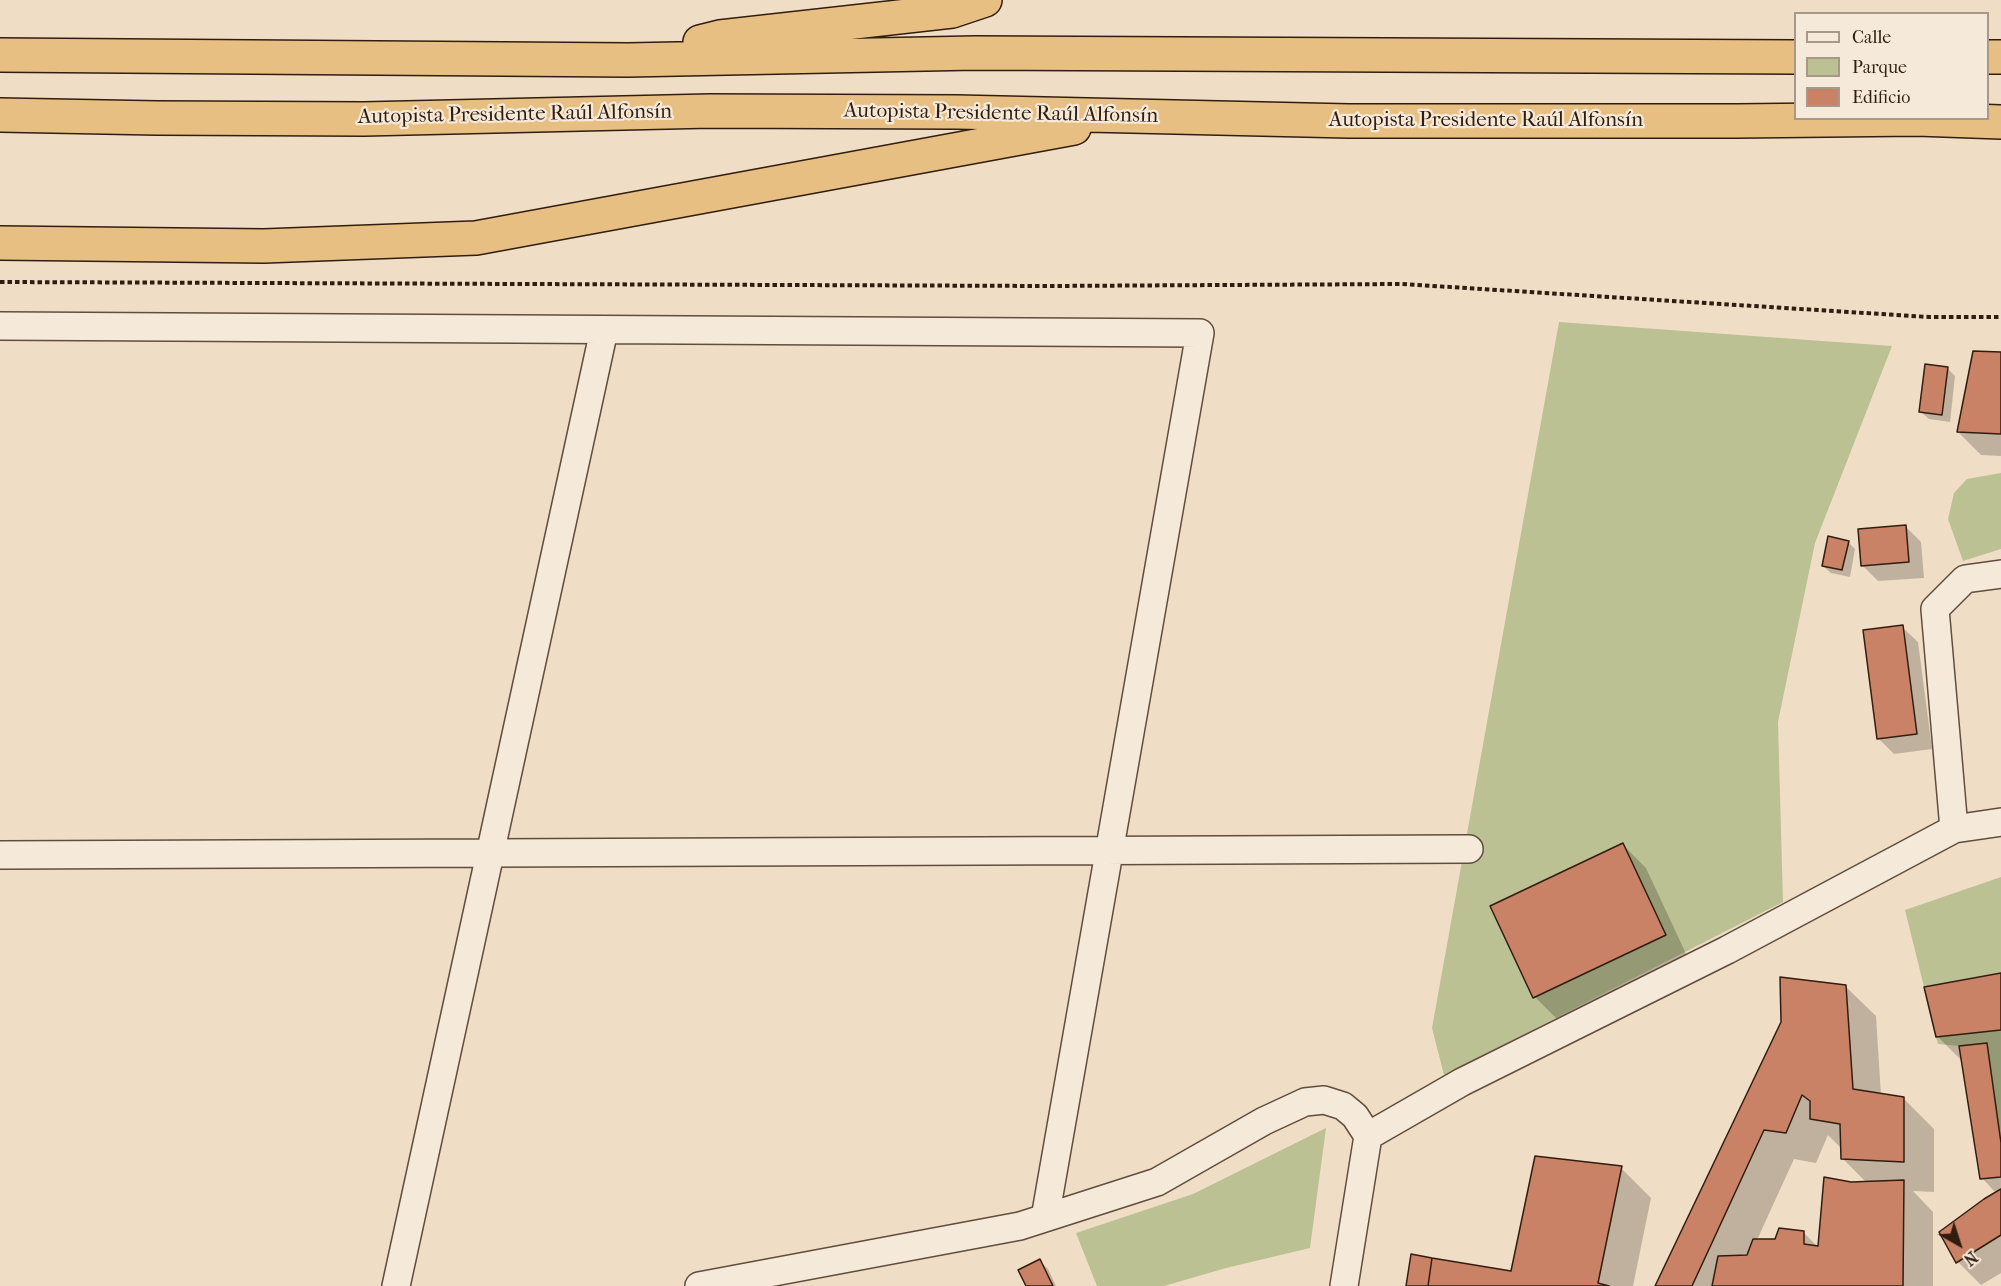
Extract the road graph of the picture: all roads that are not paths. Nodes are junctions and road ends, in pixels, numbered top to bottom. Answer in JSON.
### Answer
{"nodes":[{"id":1,"x":985,"y":0,"type":"edge"},
{"id":2,"x":0,"y":55,"type":"edge"},
{"id":3,"x":1794,"y":57,"type":"edge"},
{"id":4,"x":628,"y":60,"type":"junction"},
{"id":5,"x":0,"y":115,"type":"edge"},
{"id":6,"x":1143,"y":115,"type":"junction"},
{"id":7,"x":1800,"y":120,"type":"edge"},
{"id":8,"x":1888,"y":120,"type":"edge"},
{"id":9,"x":2001,"y":122,"type":"edge"},
{"id":10,"x":0,"y":243,"type":"edge"},
{"id":11,"x":0,"y":326,"type":"edge"},
{"id":12,"x":604,"y":330,"type":"junction"},
{"id":13,"x":2001,"y":574,"type":"edge"},
{"id":14,"x":2001,"y":822,"type":"edge"},
{"id":15,"x":1954,"y":829,"type":"junction"},
{"id":16,"x":1469,"y":849,"type":"dead end"},
{"id":17,"x":1109,"y":850,"type":"junction"},
{"id":18,"x":490,"y":853,"type":"junction"},
{"id":19,"x":0,"y":855,"type":"edge"},
{"id":20,"x":1368,"y":1136,"type":"junction"},
{"id":21,"x":1045,"y":1218,"type":"junction"},
{"id":22,"x":396,"y":1286,"type":"edge"},
{"id":23,"x":699,"y":1286,"type":"edge"},
{"id":24,"x":1344,"y":1286,"type":"edge"}],
"edges":[{"from":1,"to":4,"type":"highway"},
{"from":2,"to":4,"type":"highway"},
{"from":3,"to":4,"type":"highway"},
{"from":5,"to":6,"type":"highway","name":"Autopista Presidente Raúl Alfonsín"},
{"from":6,"to":7,"type":"highway","name":"Autopista Presidente Raúl Alfonsín"},
{"from":6,"to":10,"type":"highway"},
{"from":8,"to":9,"type":"highway","name":"Autopista Presidente Raúl Alfonsín"},
{"from":11,"to":12,"type":"street"},
{"from":12,"to":17,"type":"street"},
{"from":12,"to":18,"type":"street"},
{"from":13,"to":15,"type":"street"},
{"from":14,"to":15,"type":"street"},
{"from":15,"to":20,"type":"street"},
{"from":16,"to":17,"type":"street"},
{"from":17,"to":18,"type":"street"},
{"from":17,"to":21,"type":"street"},
{"from":18,"to":19,"type":"street"},
{"from":18,"to":22,"type":"street"},
{"from":20,"to":21,"type":"street"},
{"from":20,"to":24,"type":"street"},
{"from":21,"to":23,"type":"street"}]}
